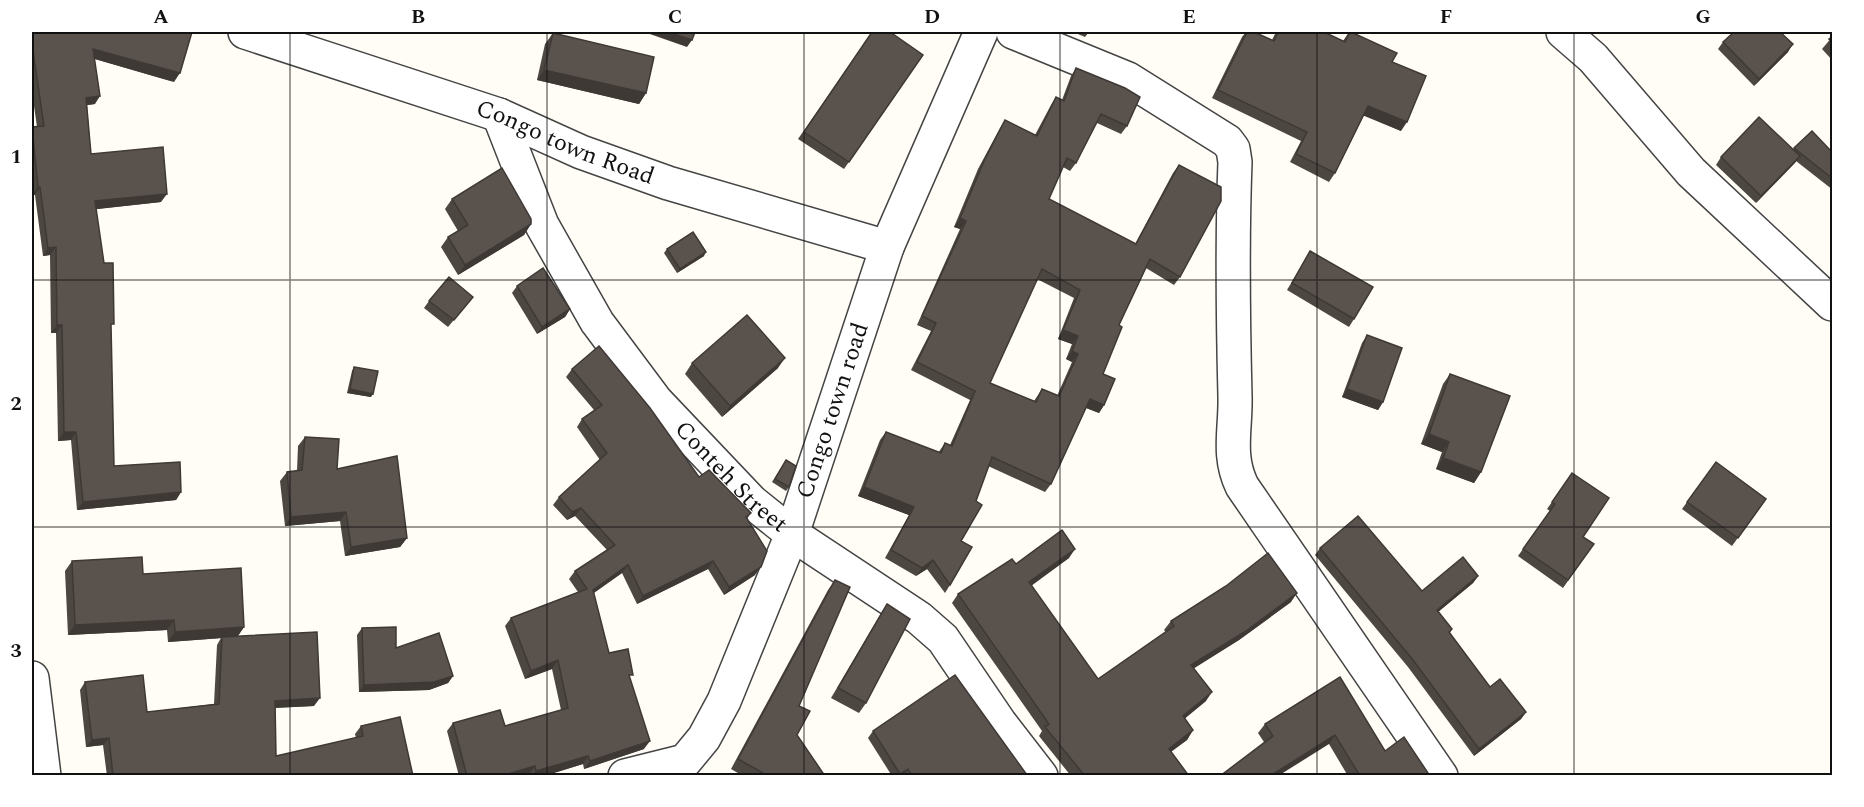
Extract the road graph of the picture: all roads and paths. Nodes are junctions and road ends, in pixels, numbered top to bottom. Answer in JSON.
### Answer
{"nodes":[{"id":1,"x":245,"y":32,"type":"edge"},
{"id":2,"x":981,"y":32,"type":"edge"},
{"id":3,"x":1013,"y":32,"type":"edge"},
{"id":4,"x":1563,"y":32,"type":"edge"},
{"id":5,"x":499,"y":115,"type":"junction"},
{"id":6,"x":886,"y":247,"type":"junction"},
{"id":7,"x":1833,"y":304,"type":"edge"},
{"id":8,"x":792,"y":534,"type":"junction"},
{"id":9,"x":32,"y":678,"type":"edge"},
{"id":10,"x":690,"y":768,"type":"edge"},
{"id":11,"x":44,"y":776,"type":"edge"},
{"id":12,"x":625,"y":776,"type":"edge"},
{"id":13,"x":1041,"y":776,"type":"edge"},
{"id":14,"x":1441,"y":776,"type":"edge"}],
"edges":[{"from":1,"to":5,"type":"street","name":"Congo town Road"},
{"from":2,"to":6,"type":"street","name":"Congo town road"},
{"from":3,"to":14,"type":"street"},
{"from":4,"to":7,"type":"street"},
{"from":5,"to":6,"type":"street","name":"Congo town Road"},
{"from":5,"to":8,"type":"street","name":"Conteh Street"},
{"from":6,"to":8,"type":"street","name":"Congo town road"},
{"from":8,"to":10,"type":"street","name":"Congo town road"},
{"from":8,"to":13,"type":"street","name":"Conteh Street"},
{"from":9,"to":11,"type":"street"},
{"from":10,"to":12,"type":"street","name":"Congo town road"}]}
